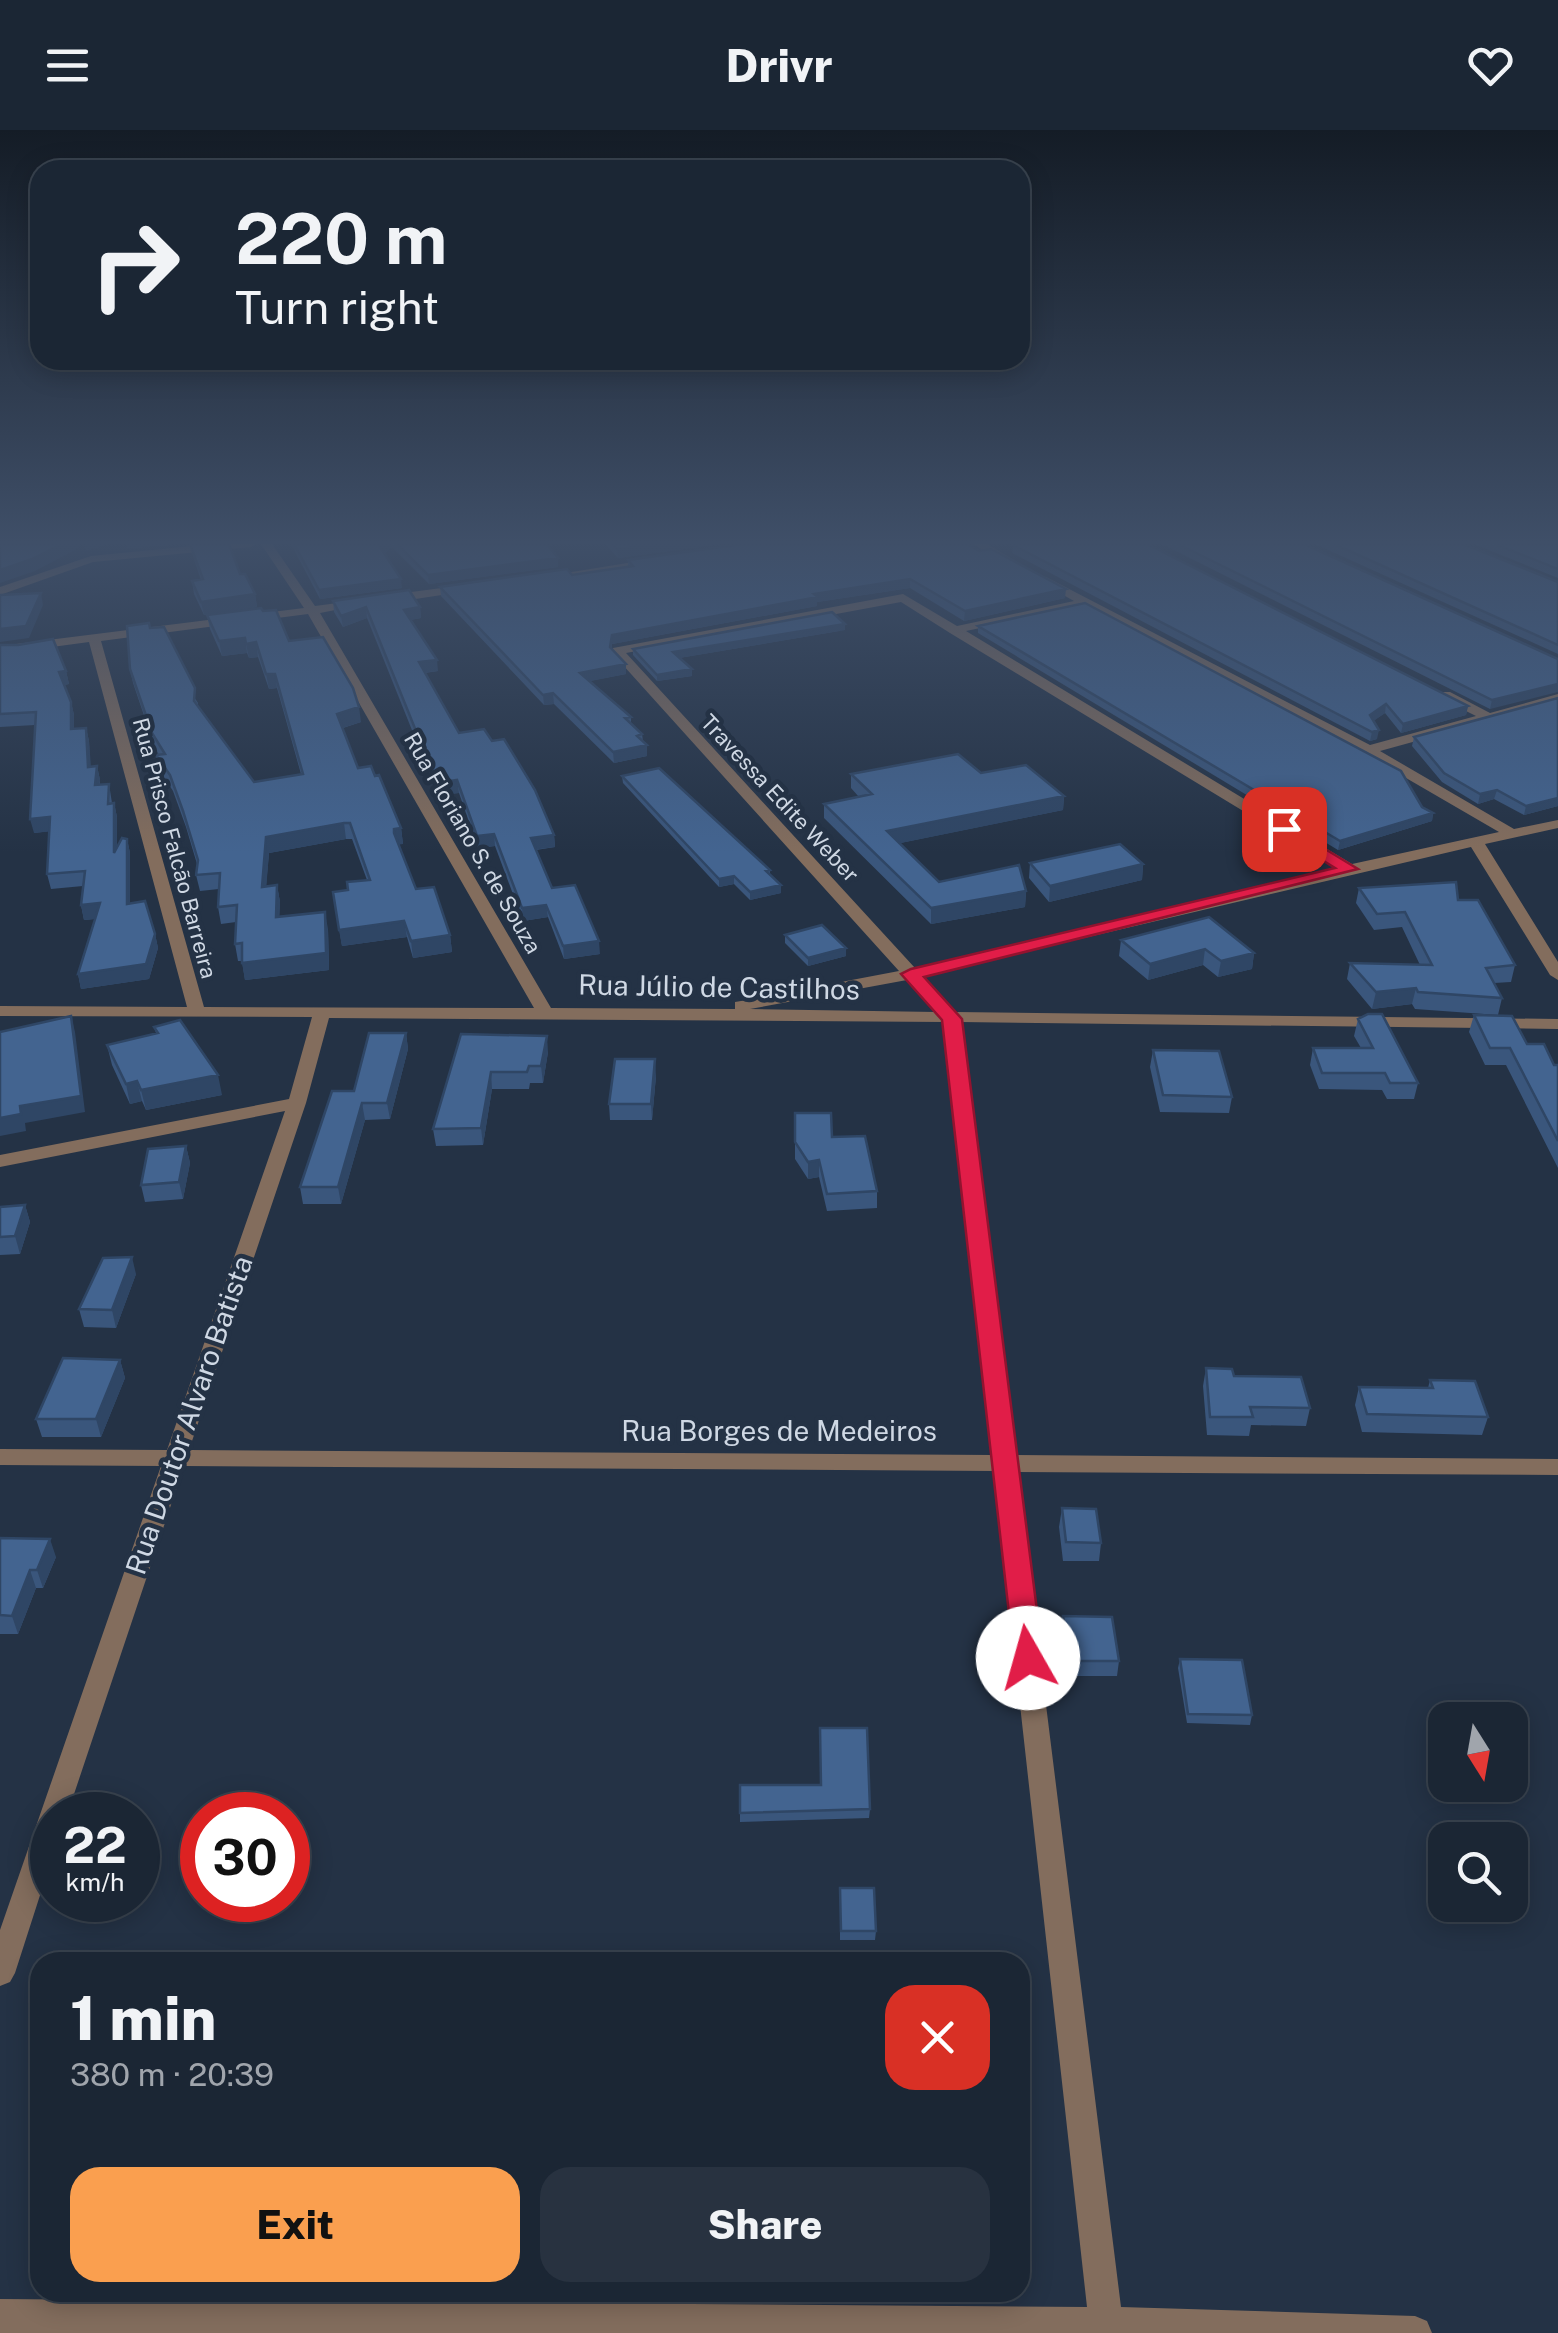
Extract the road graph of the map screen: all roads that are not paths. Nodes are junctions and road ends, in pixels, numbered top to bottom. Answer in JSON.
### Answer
{"nodes":[{"id":1,"x":97,"y":647,"type":"edge"},
{"id":2,"x":333,"y":647,"type":"edge"},
{"id":3,"x":645,"y":647,"type":"edge"},
{"id":4,"x":982,"y":647,"type":"edge"},
{"id":5,"x":1171,"y":647,"type":"edge"},
{"id":6,"x":1436,"y":691,"type":"edge"},
{"id":7,"x":1558,"y":698,"type":"edge"},
{"id":8,"x":1488,"y":716,"type":"junction"},
{"id":9,"x":1368,"y":750,"type":"junction"},
{"id":10,"x":1558,"y":824,"type":"edge"},
{"id":11,"x":1514,"y":835,"type":"junction"},
{"id":12,"x":1477,"y":844,"type":"junction"},
{"id":13,"x":1350,"y":869,"type":"junction"},
{"id":14,"x":911,"y":974,"type":"junction"},
{"id":15,"x":1558,"y":975,"type":"edge"},
{"id":16,"x":0,"y":1011,"type":"edge"},
{"id":17,"x":545,"y":1012,"type":"junction"},
{"id":18,"x":198,"y":1013,"type":"junction"},
{"id":19,"x":322,"y":1013,"type":"junction"},
{"id":20,"x":700,"y":1014,"type":"junction"},
{"id":21,"x":952,"y":1019,"type":"junction"},
{"id":22,"x":1558,"y":1024,"type":"edge"},
{"id":23,"x":297,"y":1104,"type":"junction"},
{"id":24,"x":0,"y":1161,"type":"edge"},
{"id":25,"x":0,"y":1457,"type":"edge"},
{"id":26,"x":173,"y":1459,"type":"junction"},
{"id":27,"x":1005,"y":1462,"type":"junction"},
{"id":28,"x":1558,"y":1466,"type":"edge"},
{"id":29,"x":61,"y":1792,"type":"edge"},
{"id":30,"x":30,"y":1884,"type":"edge"},
{"id":31,"x":0,"y":1973,"type":"edge"},
{"id":32,"x":0,"y":2316,"type":"edge"},
{"id":33,"x":1106,"y":2328,"type":"edge"},
{"id":34,"x":1415,"y":2333,"type":"edge"}],
"edges":[{"from":1,"to":18,"type":"street","name":"Rua Prisco Falcão Barreira"},
{"from":2,"to":17,"type":"street","name":"Rua Floriano S. de Souza"},
{"from":3,"to":14,"type":"street","name":"Travessa Edite Weber"},
{"from":4,"to":13,"type":"street"},
{"from":5,"to":9,"type":"street"},
{"from":6,"to":8,"type":"street"},
{"from":7,"to":8,"type":"street"},
{"from":8,"to":9,"type":"street"},
{"from":9,"to":11,"type":"street"},
{"from":10,"to":11,"type":"street"},
{"from":11,"to":12,"type":"street"},
{"from":12,"to":13,"type":"street"},
{"from":12,"to":15,"type":"street"},
{"from":13,"to":14,"type":"street"},
{"from":14,"to":20,"type":"street"},
{"from":14,"to":21,"type":"street","name":"Travessa Edite Weber"},
{"from":16,"to":18,"type":"street","name":"Rua Júlio de Castilhos"},
{"from":17,"to":19,"type":"street","name":"Rua Júlio de Castilhos"},
{"from":17,"to":20,"type":"street","name":"Rua Júlio de Castilhos"},
{"from":18,"to":19,"type":"street","name":"Rua Júlio de Castilhos"},
{"from":19,"to":23,"type":"street","name":"Rua Doutor Alvaro Batista"},
{"from":20,"to":21,"type":"street","name":"Rua Júlio de Castilhos"},
{"from":21,"to":22,"type":"street","name":"Rua Júlio de Castilhos"},
{"from":21,"to":27,"type":"street"},
{"from":23,"to":24,"type":"street"},
{"from":23,"to":26,"type":"street","name":"Rua Doutor Alvaro Batista"},
{"from":25,"to":26,"type":"street","name":"Rua Borges de Medeiros"},
{"from":26,"to":27,"type":"street","name":"Rua Borges de Medeiros"},
{"from":26,"to":29,"type":"street","name":"Rua Doutor Alvaro Batista"},
{"from":27,"to":28,"type":"street","name":"Rua Borges de Medeiros"},
{"from":27,"to":33,"type":"street"},
{"from":30,"to":31,"type":"street","name":"Rua Doutor Alvaro Batista"},
{"from":32,"to":33,"type":"street"},
{"from":33,"to":34,"type":"street"}]}
